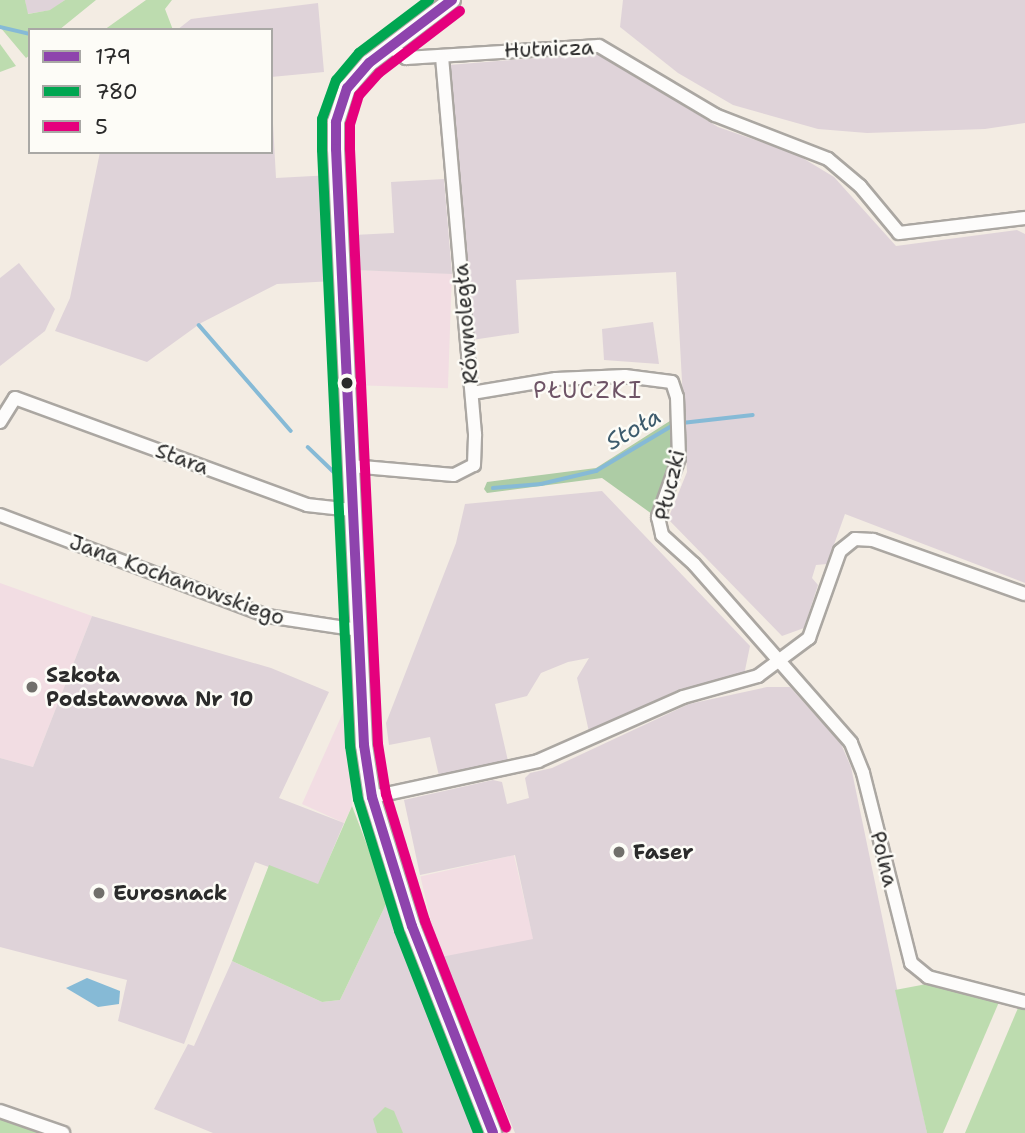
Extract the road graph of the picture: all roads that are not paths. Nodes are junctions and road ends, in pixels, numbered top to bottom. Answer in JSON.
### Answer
{"nodes":[{"id":1,"x":452,"y":0,"type":"edge"},
{"id":2,"x":391,"y":47,"type":"junction"},
{"id":3,"x":442,"y":56,"type":"junction"},
{"id":4,"x":1025,"y":218,"type":"edge"},
{"id":5,"x":472,"y":393,"type":"junction"},
{"id":6,"x":0,"y":422,"type":"edge"},
{"id":7,"x":351,"y":466,"type":"junction"},
{"id":8,"x":352,"y":510,"type":"junction"},
{"id":9,"x":0,"y":515,"type":"edge"},
{"id":10,"x":1025,"y":594,"type":"edge"},
{"id":11,"x":358,"y":631,"type":"junction"},
{"id":12,"x":780,"y":661,"type":"junction"},
{"id":13,"x":372,"y":797,"type":"junction"},
{"id":14,"x":1025,"y":1002,"type":"edge"},
{"id":15,"x":0,"y":1111,"type":"edge"},
{"id":16,"x":63,"y":1133,"type":"edge"},
{"id":17,"x":493,"y":1133,"type":"edge"}],
"edges":[{"from":1,"to":2,"type":"street"},
{"from":2,"to":3,"type":"street","name":"Hutnicza"},
{"from":2,"to":7,"type":"street"},
{"from":3,"to":4,"type":"street","name":"Hutnicza"},
{"from":3,"to":5,"type":"street","name":"Równoległa"},
{"from":5,"to":7,"type":"street","name":"Równoległa"},
{"from":5,"to":12,"type":"street","name":"Płuczki"},
{"from":6,"to":8,"type":"street","name":"Stara"},
{"from":7,"to":8,"type":"street"},
{"from":8,"to":11,"type":"street"},
{"from":9,"to":11,"type":"street","name":"Jana Kochanowskiego"},
{"from":10,"to":12,"type":"street"},
{"from":11,"to":13,"type":"street"},
{"from":12,"to":13,"type":"street"},
{"from":12,"to":14,"type":"street","name":"Polna"},
{"from":13,"to":17,"type":"street"},
{"from":15,"to":16,"type":"street"}]}
